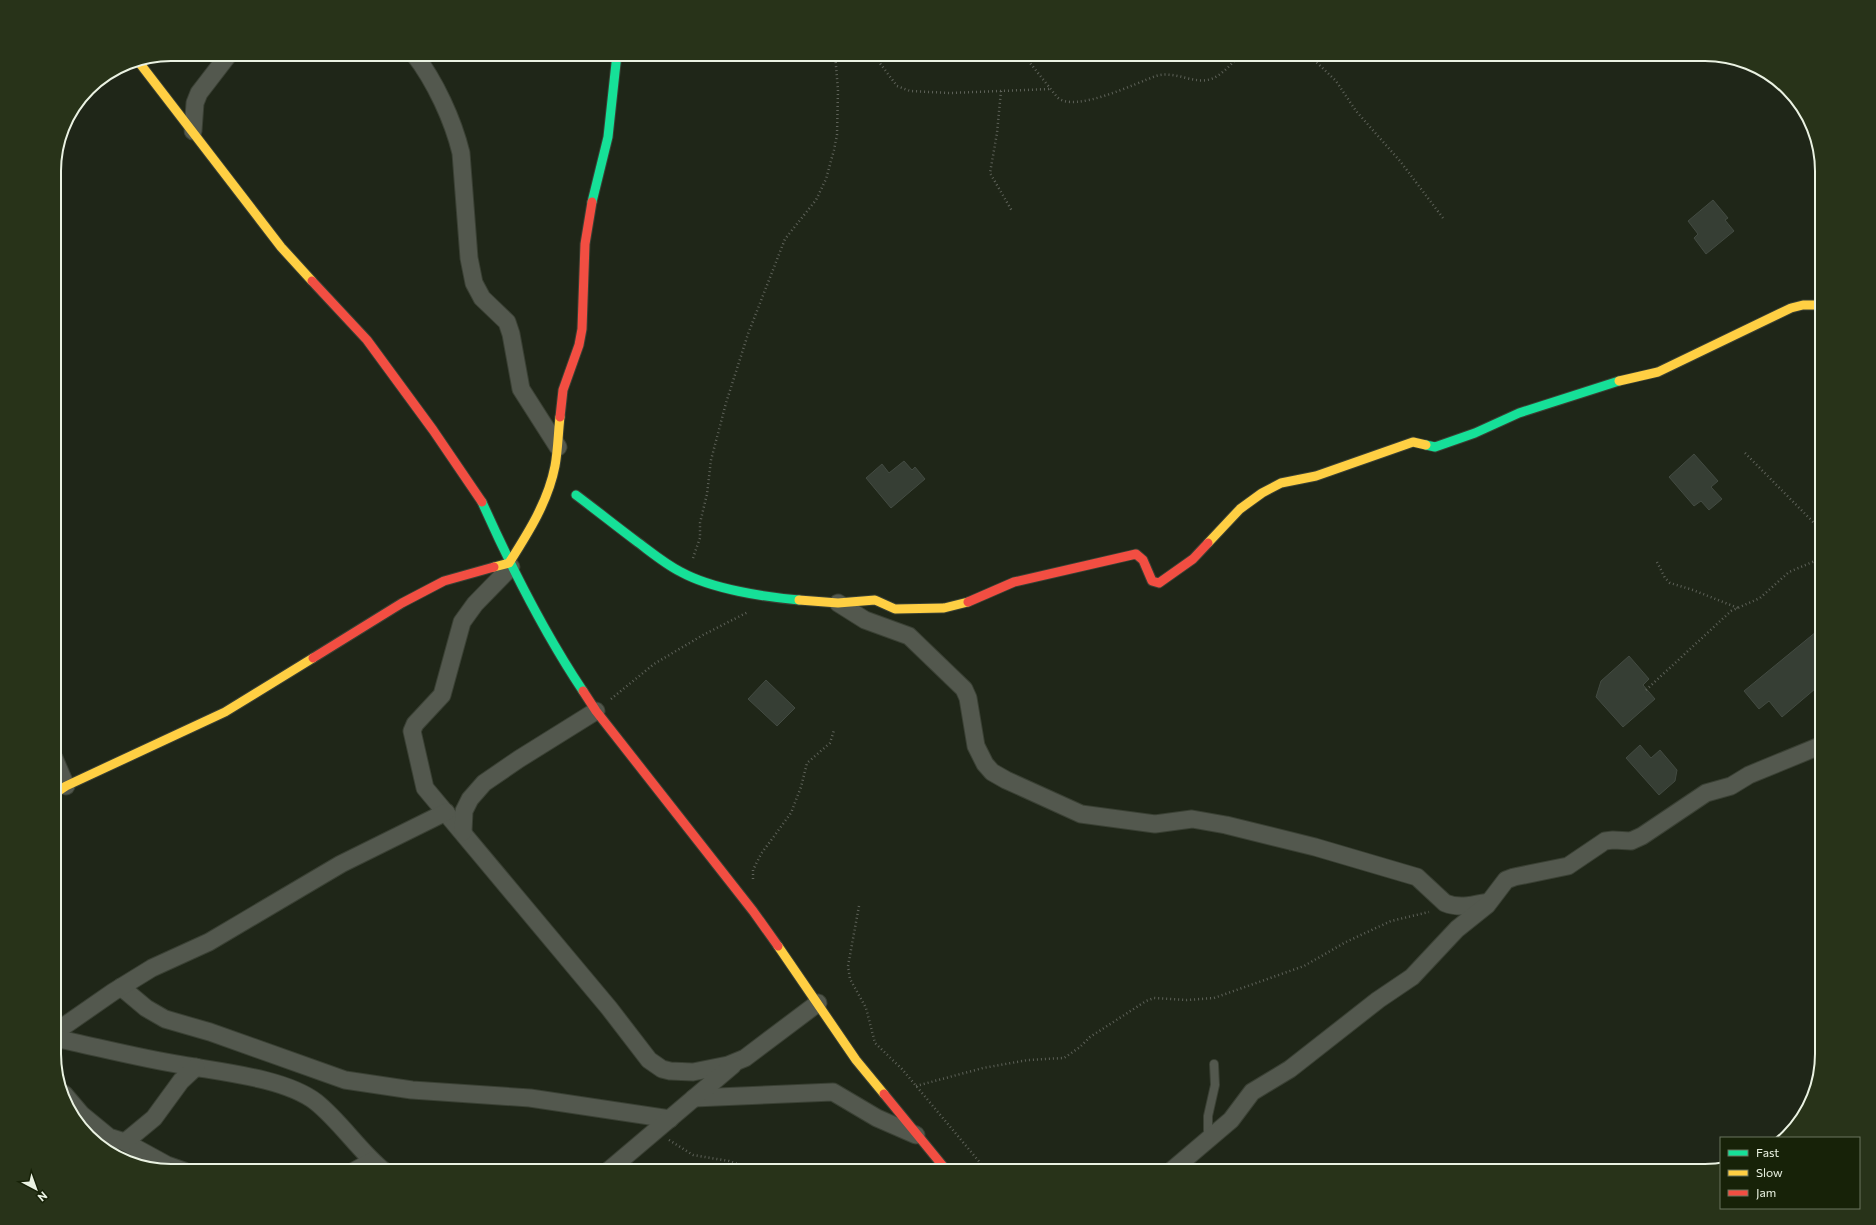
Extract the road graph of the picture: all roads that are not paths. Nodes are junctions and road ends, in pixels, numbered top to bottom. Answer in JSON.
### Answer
{"nodes":[{"id":1,"x":224,"y":61,"type":"edge"},
{"id":2,"x":420,"y":61,"type":"edge"},
{"id":3,"x":616,"y":61,"type":"edge"},
{"id":4,"x":141,"y":65,"type":"edge"},
{"id":5,"x":192,"y":131,"type":"junction"},
{"id":6,"x":1815,"y":304,"type":"edge"},
{"id":7,"x":558,"y":447,"type":"junction"},
{"id":8,"x":576,"y":495,"type":"dead end"},
{"id":9,"x":510,"y":565,"type":"junction"},
{"id":10,"x":838,"y":603,"type":"junction"},
{"id":11,"x":596,"y":711,"type":"junction"},
{"id":12,"x":1815,"y":748,"type":"edge"},
{"id":13,"x":61,"y":790,"type":"edge"},
{"id":14,"x":446,"y":812,"type":"junction"},
{"id":15,"x":463,"y":832,"type":"junction"},
{"id":16,"x":1489,"y":902,"type":"junction"},
{"id":17,"x":121,"y":987,"type":"junction"},
{"id":18,"x":818,"y":1003,"type":"junction"},
{"id":19,"x":61,"y":1028,"type":"edge"},
{"id":20,"x":61,"y":1039,"type":"edge"},
{"id":21,"x":737,"y":1062,"type":"junction"},
{"id":22,"x":1214,"y":1064,"type":"dead end"},
{"id":23,"x":196,"y":1067,"type":"junction"},
{"id":24,"x":694,"y":1098,"type":"junction"},
{"id":25,"x":74,"y":1106,"type":"edge"},
{"id":26,"x":670,"y":1118,"type":"junction"},
{"id":27,"x":918,"y":1136,"type":"junction"},
{"id":28,"x":1208,"y":1139,"type":"junction"},
{"id":29,"x":125,"y":1142,"type":"junction"},
{"id":30,"x":165,"y":1164,"type":"edge"},
{"id":31,"x":376,"y":1164,"type":"edge"},
{"id":32,"x":616,"y":1164,"type":"edge"},
{"id":33,"x":941,"y":1164,"type":"edge"},
{"id":34,"x":1179,"y":1164,"type":"edge"}],
"edges":[{"from":1,"to":5,"type":"street"},
{"from":2,"to":7,"type":"street"},
{"from":3,"to":7,"type":"street"},
{"from":4,"to":5,"type":"street"},
{"from":5,"to":9,"type":"street"},
{"from":6,"to":10,"type":"street"},
{"from":7,"to":9,"type":"street"},
{"from":8,"to":10,"type":"street"},
{"from":9,"to":11,"type":"street"},
{"from":9,"to":13,"type":"street"},
{"from":9,"to":14,"type":"street"},
{"from":10,"to":16,"type":"street"},
{"from":11,"to":15,"type":"street"},
{"from":11,"to":18,"type":"street"},
{"from":12,"to":16,"type":"street"},
{"from":14,"to":15,"type":"street"},
{"from":14,"to":17,"type":"street"},
{"from":15,"to":21,"type":"street"},
{"from":16,"to":28,"type":"street"},
{"from":17,"to":19,"type":"street"},
{"from":17,"to":26,"type":"street"},
{"from":18,"to":21,"type":"street"},
{"from":18,"to":27,"type":"street"},
{"from":20,"to":23,"type":"street"},
{"from":21,"to":24,"type":"street"},
{"from":22,"to":28,"type":"lane"},
{"from":23,"to":29,"type":"street"},
{"from":23,"to":31,"type":"street"},
{"from":24,"to":26,"type":"street"},
{"from":24,"to":27,"type":"street"},
{"from":25,"to":29,"type":"street"},
{"from":26,"to":32,"type":"street"},
{"from":27,"to":33,"type":"street"},
{"from":28,"to":34,"type":"street"},
{"from":29,"to":30,"type":"street"}]}
